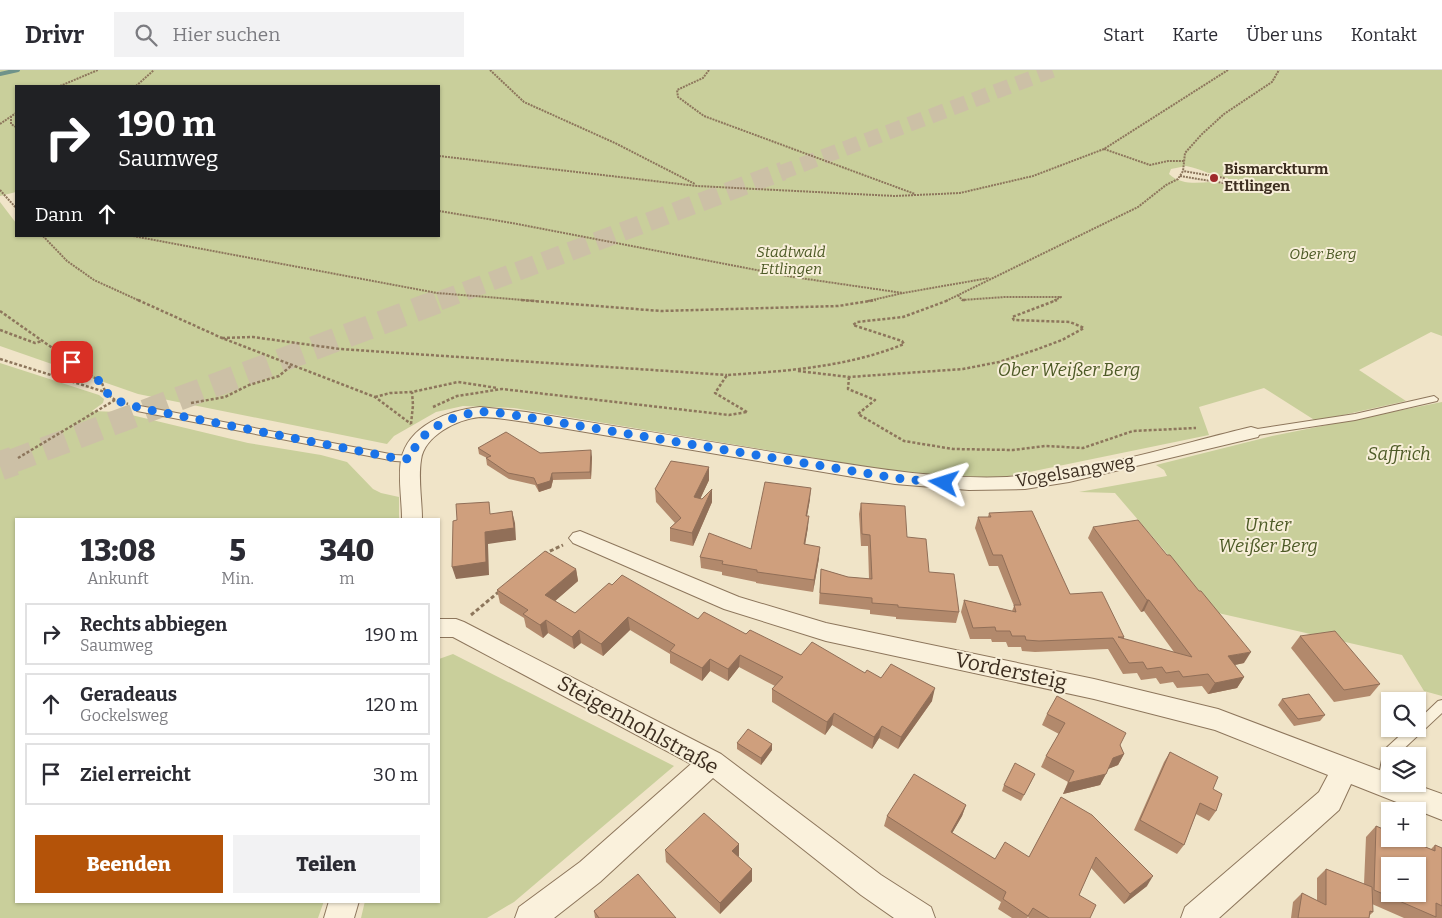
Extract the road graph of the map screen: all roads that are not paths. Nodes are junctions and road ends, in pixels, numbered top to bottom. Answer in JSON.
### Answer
{"nodes":[{"id":1,"x":1434,"y":399,"type":"dead end"},
{"id":2,"x":140,"y":408,"type":"road end"},
{"id":3,"x":1251,"y":433,"type":"joint"},
{"id":4,"x":411,"y":459,"type":"junction"},
{"id":5,"x":412,"y":518,"type":"edge"},
{"id":6,"x":580,"y":538,"type":"road end"},
{"id":7,"x":440,"y":628,"type":"edge"},
{"id":8,"x":1442,"y":705,"type":"edge"},
{"id":9,"x":1426,"y":720,"type":"edge"},
{"id":10,"x":1407,"y":737,"type":"edge"},
{"id":11,"x":1397,"y":747,"type":"edge"},
{"id":12,"x":712,"y":762,"type":"junction"},
{"id":13,"x":1344,"y":769,"type":"junction"},
{"id":14,"x":1381,"y":784,"type":"edge"},
{"id":15,"x":1402,"y":792,"type":"edge"},
{"id":16,"x":1442,"y":807,"type":"edge"},
{"id":17,"x":343,"y":903,"type":"edge"},
{"id":18,"x":339,"y":918,"type":"edge"},
{"id":19,"x":530,"y":918,"type":"edge"},
{"id":20,"x":920,"y":918,"type":"edge"},
{"id":21,"x":1196,"y":918,"type":"edge"}],
"edges":[{"from":1,"to":3,"type":"lane"},
{"from":2,"to":4,"type":"lane"},
{"from":3,"to":4,"type":"street","name":"Vogelsangweg"},
{"from":4,"to":5,"type":"street"},
{"from":6,"to":13,"type":"street","name":"Vordersteig"},
{"from":7,"to":12,"type":"street","name":"Steigenhohlstraße"},
{"from":8,"to":9,"type":"lane"},
{"from":10,"to":11,"type":"lane"},
{"from":12,"to":19,"type":"street"},
{"from":12,"to":20,"type":"street","name":"Steigenhohlstraße"},
{"from":13,"to":14,"type":"street","name":"Vordersteig"},
{"from":13,"to":21,"type":"street"},
{"from":15,"to":16,"type":"street","name":"Vordersteig"},
{"from":17,"to":18,"type":"street"}]}
